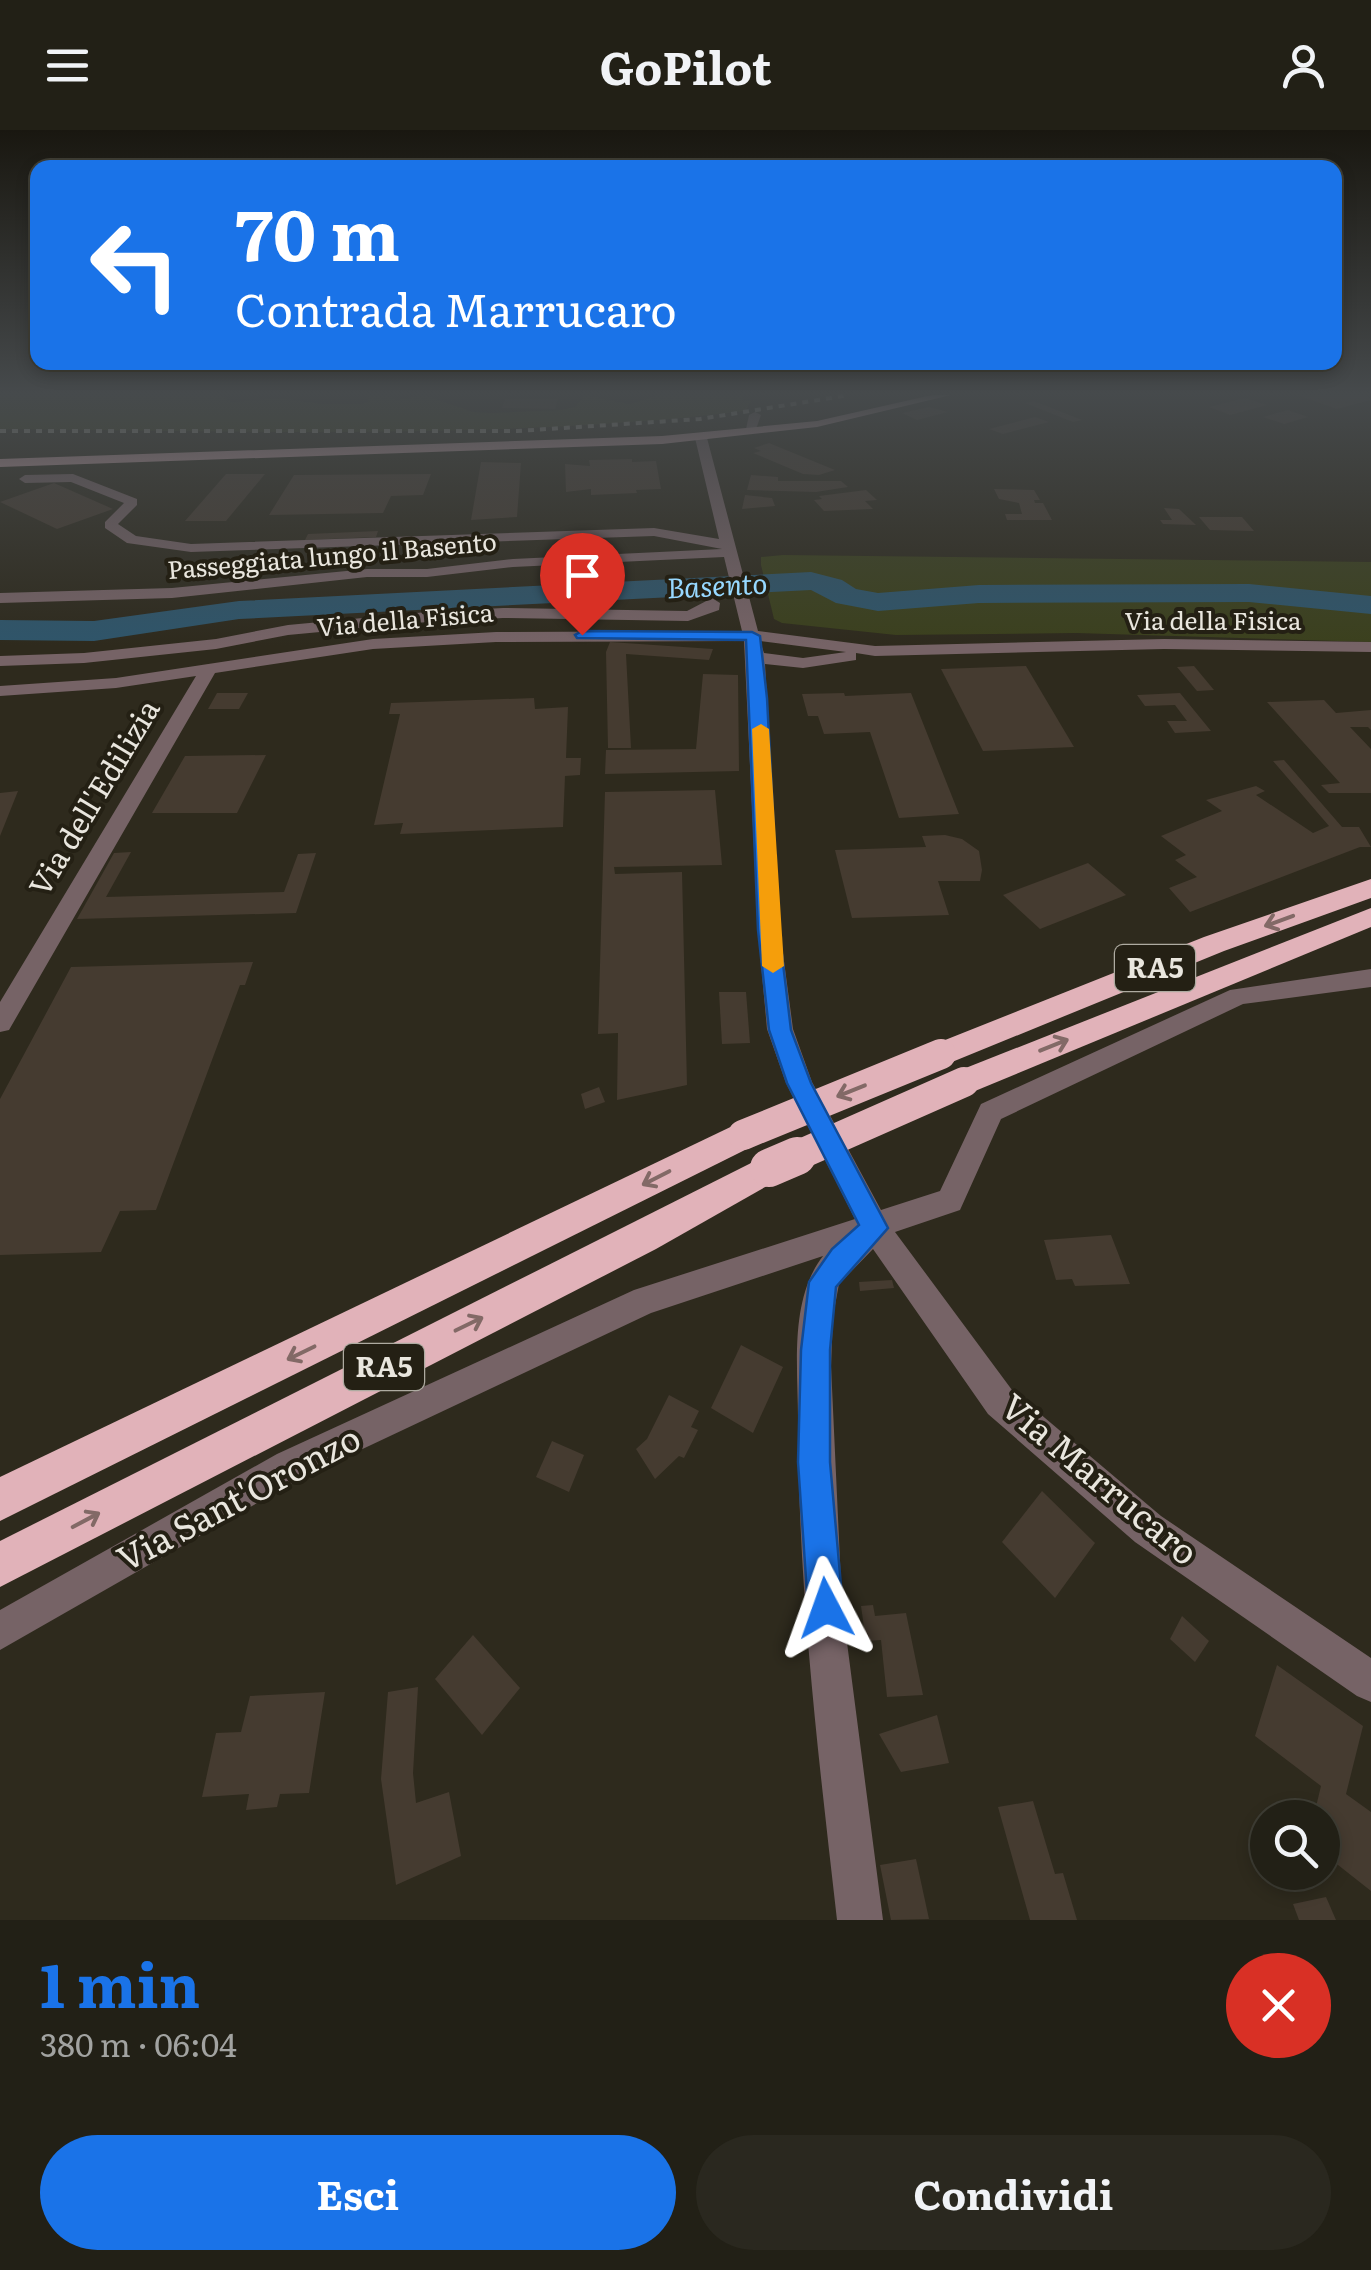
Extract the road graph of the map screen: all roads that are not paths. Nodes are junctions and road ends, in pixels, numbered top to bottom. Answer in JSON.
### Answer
{"nodes":[{"id":1,"x":25,"y":479,"type":"dead end"},
{"id":2,"x":47,"y":479,"type":"edge"},
{"id":3,"x":74,"y":479,"type":"edge"},
{"id":4,"x":711,"y":479,"type":"edge"},
{"id":5,"x":718,"y":508,"type":"junction"},
{"id":6,"x":692,"y":525,"type":"junction"},
{"id":7,"x":728,"y":547,"type":"junction"},
{"id":8,"x":0,"y":598,"type":"edge"},
{"id":9,"x":712,"y":602,"type":"dead end"},
{"id":10,"x":752,"y":617,"type":"junction"},
{"id":11,"x":754,"y":646,"type":"junction"},
{"id":12,"x":1371,"y":647,"type":"edge"},
{"id":13,"x":875,"y":651,"type":"junction"},
{"id":14,"x":0,"y":661,"type":"edge"},
{"id":15,"x":817,"y":662,"type":"junction"},
{"id":16,"x":209,"y":669,"type":"junction"},
{"id":17,"x":771,"y":687,"type":"junction"},
{"id":18,"x":0,"y":691,"type":"edge"},
{"id":19,"x":1371,"y":888,"type":"edge"},
{"id":20,"x":1371,"y":917,"type":"edge"},
{"id":21,"x":1371,"y":978,"type":"edge"},
{"id":22,"x":2,"y":1016,"type":"edge"},
{"id":23,"x":875,"y":1228,"type":"junction"},
{"id":24,"x":0,"y":1500,"type":"edge"},
{"id":25,"x":0,"y":1565,"type":"edge"},
{"id":26,"x":0,"y":1631,"type":"edge"},
{"id":27,"x":1371,"y":1682,"type":"edge"},
{"id":28,"x":860,"y":1920,"type":"edge"}],
"edges":[{"from":1,"to":2,"type":"street"},
{"from":3,"to":6,"type":"street"},
{"from":4,"to":5,"type":"street"},
{"from":5,"to":6,"type":"street"},
{"from":5,"to":7,"type":"street"},
{"from":6,"to":7,"type":"street"},
{"from":7,"to":8,"type":"street","name":"Passeggiata lungo il Basento"},
{"from":7,"to":10,"type":"street"},
{"from":7,"to":10,"type":"street"},
{"from":9,"to":14,"type":"street"},
{"from":10,"to":11,"type":"street"},
{"from":11,"to":13,"type":"street"},
{"from":11,"to":15,"type":"street","name":"Via della Fisica"},
{"from":11,"to":16,"type":"street","name":"Via della Fisica"},
{"from":11,"to":17,"type":"street","name":"Via Marrucaro"},
{"from":12,"to":13,"type":"street","name":"Via della Fisica"},
{"from":13,"to":15,"type":"street","name":"Via della Fisica"},
{"from":15,"to":17,"type":"street"},
{"from":16,"to":18,"type":"street","name":"Via della Fisica"},
{"from":16,"to":22,"type":"street","name":"Via dell'Edilizia"},
{"from":17,"to":23,"type":"street","name":"Via Marrucaro"},
{"from":19,"to":24,"type":"highway","number":"RA5","one_way":true,"bridge":true},
{"from":25,"to":20,"type":"highway","number":"RA5","one_way":true,"bridge":true},
{"from":21,"to":23,"type":"street","name":"Via Sant'Oronzo"},
{"from":23,"to":26,"type":"street","name":"Via Sant'Oronzo"},
{"from":23,"to":27,"type":"street","name":"Via Marrucaro"},
{"from":23,"to":28,"type":"street"}]}
